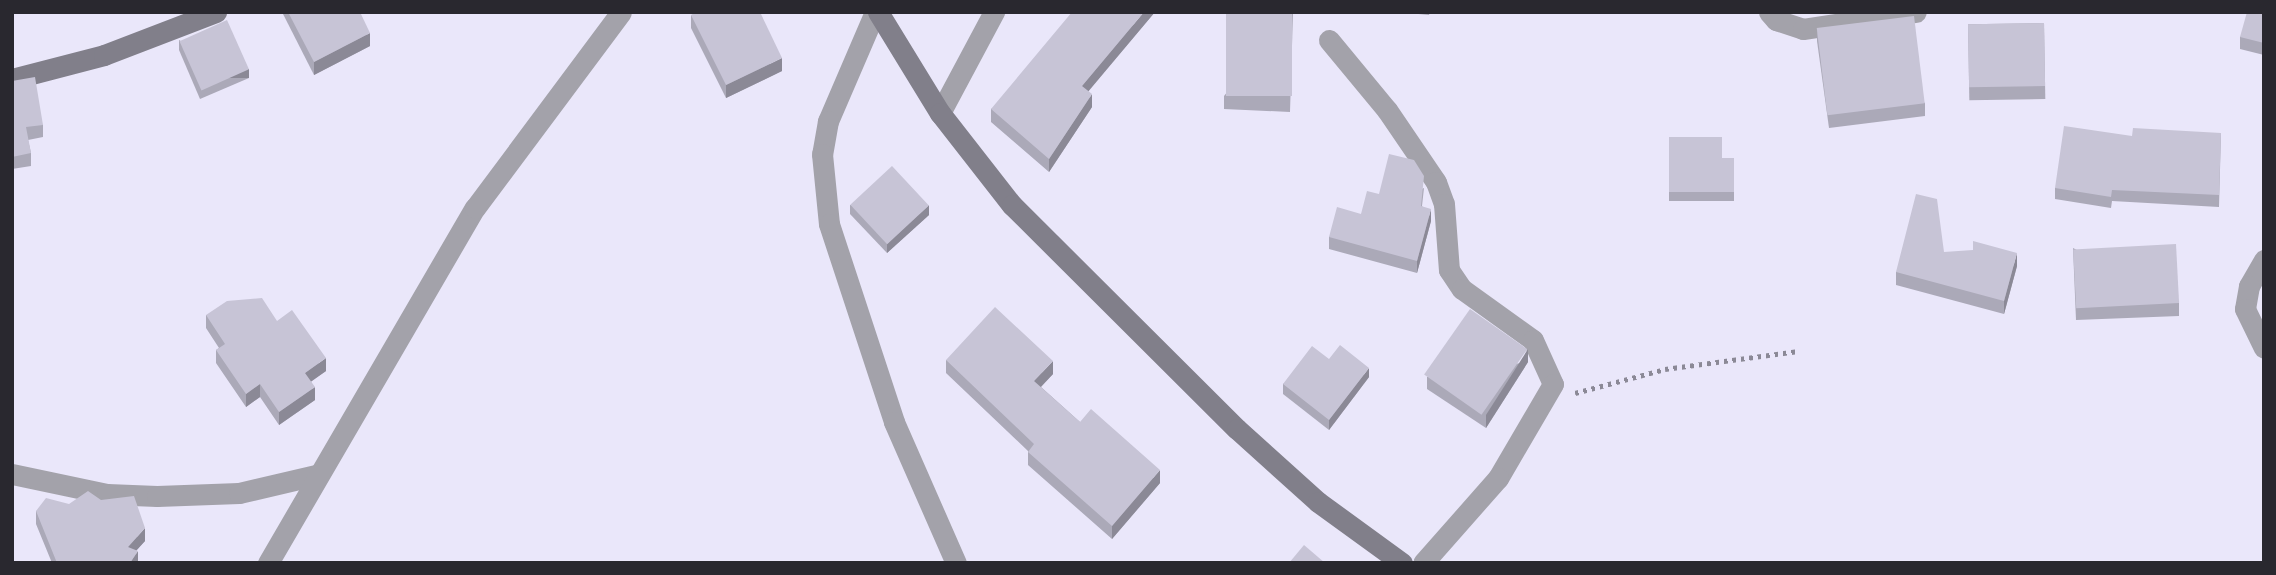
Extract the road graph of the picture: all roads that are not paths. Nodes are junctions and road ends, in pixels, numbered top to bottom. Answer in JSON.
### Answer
{"nodes":[{"id":1,"x":216,"y":12,"type":"edge"},
{"id":2,"x":621,"y":12,"type":"edge"},
{"id":3,"x":876,"y":12,"type":"edge"},
{"id":4,"x":994,"y":12,"type":"edge"},
{"id":5,"x":1769,"y":12,"type":"edge"},
{"id":6,"x":1916,"y":12,"type":"edge"},
{"id":7,"x":1329,"y":40,"type":"dead end"},
{"id":8,"x":12,"y":79,"type":"edge"},
{"id":9,"x":940,"y":113,"type":"junction"},
{"id":10,"x":2264,"y":260,"type":"edge"},
{"id":11,"x":2264,"y":348,"type":"edge"},
{"id":12,"x":12,"y":474,"type":"edge"},
{"id":13,"x":316,"y":475,"type":"junction"},
{"id":14,"x":268,"y":563,"type":"edge"},
{"id":15,"x":956,"y":563,"type":"edge"},
{"id":16,"x":1402,"y":563,"type":"edge"},
{"id":17,"x":1423,"y":563,"type":"edge"}],
"edges":[{"from":1,"to":8,"type":"street"},
{"from":2,"to":13,"type":"street"},
{"from":3,"to":9,"type":"street"},
{"from":3,"to":15,"type":"street"},
{"from":4,"to":9,"type":"street"},
{"from":5,"to":6,"type":"street"},
{"from":7,"to":17,"type":"street"},
{"from":9,"to":16,"type":"street"},
{"from":10,"to":11,"type":"street"},
{"from":12,"to":13,"type":"street"},
{"from":13,"to":14,"type":"street"}]}
